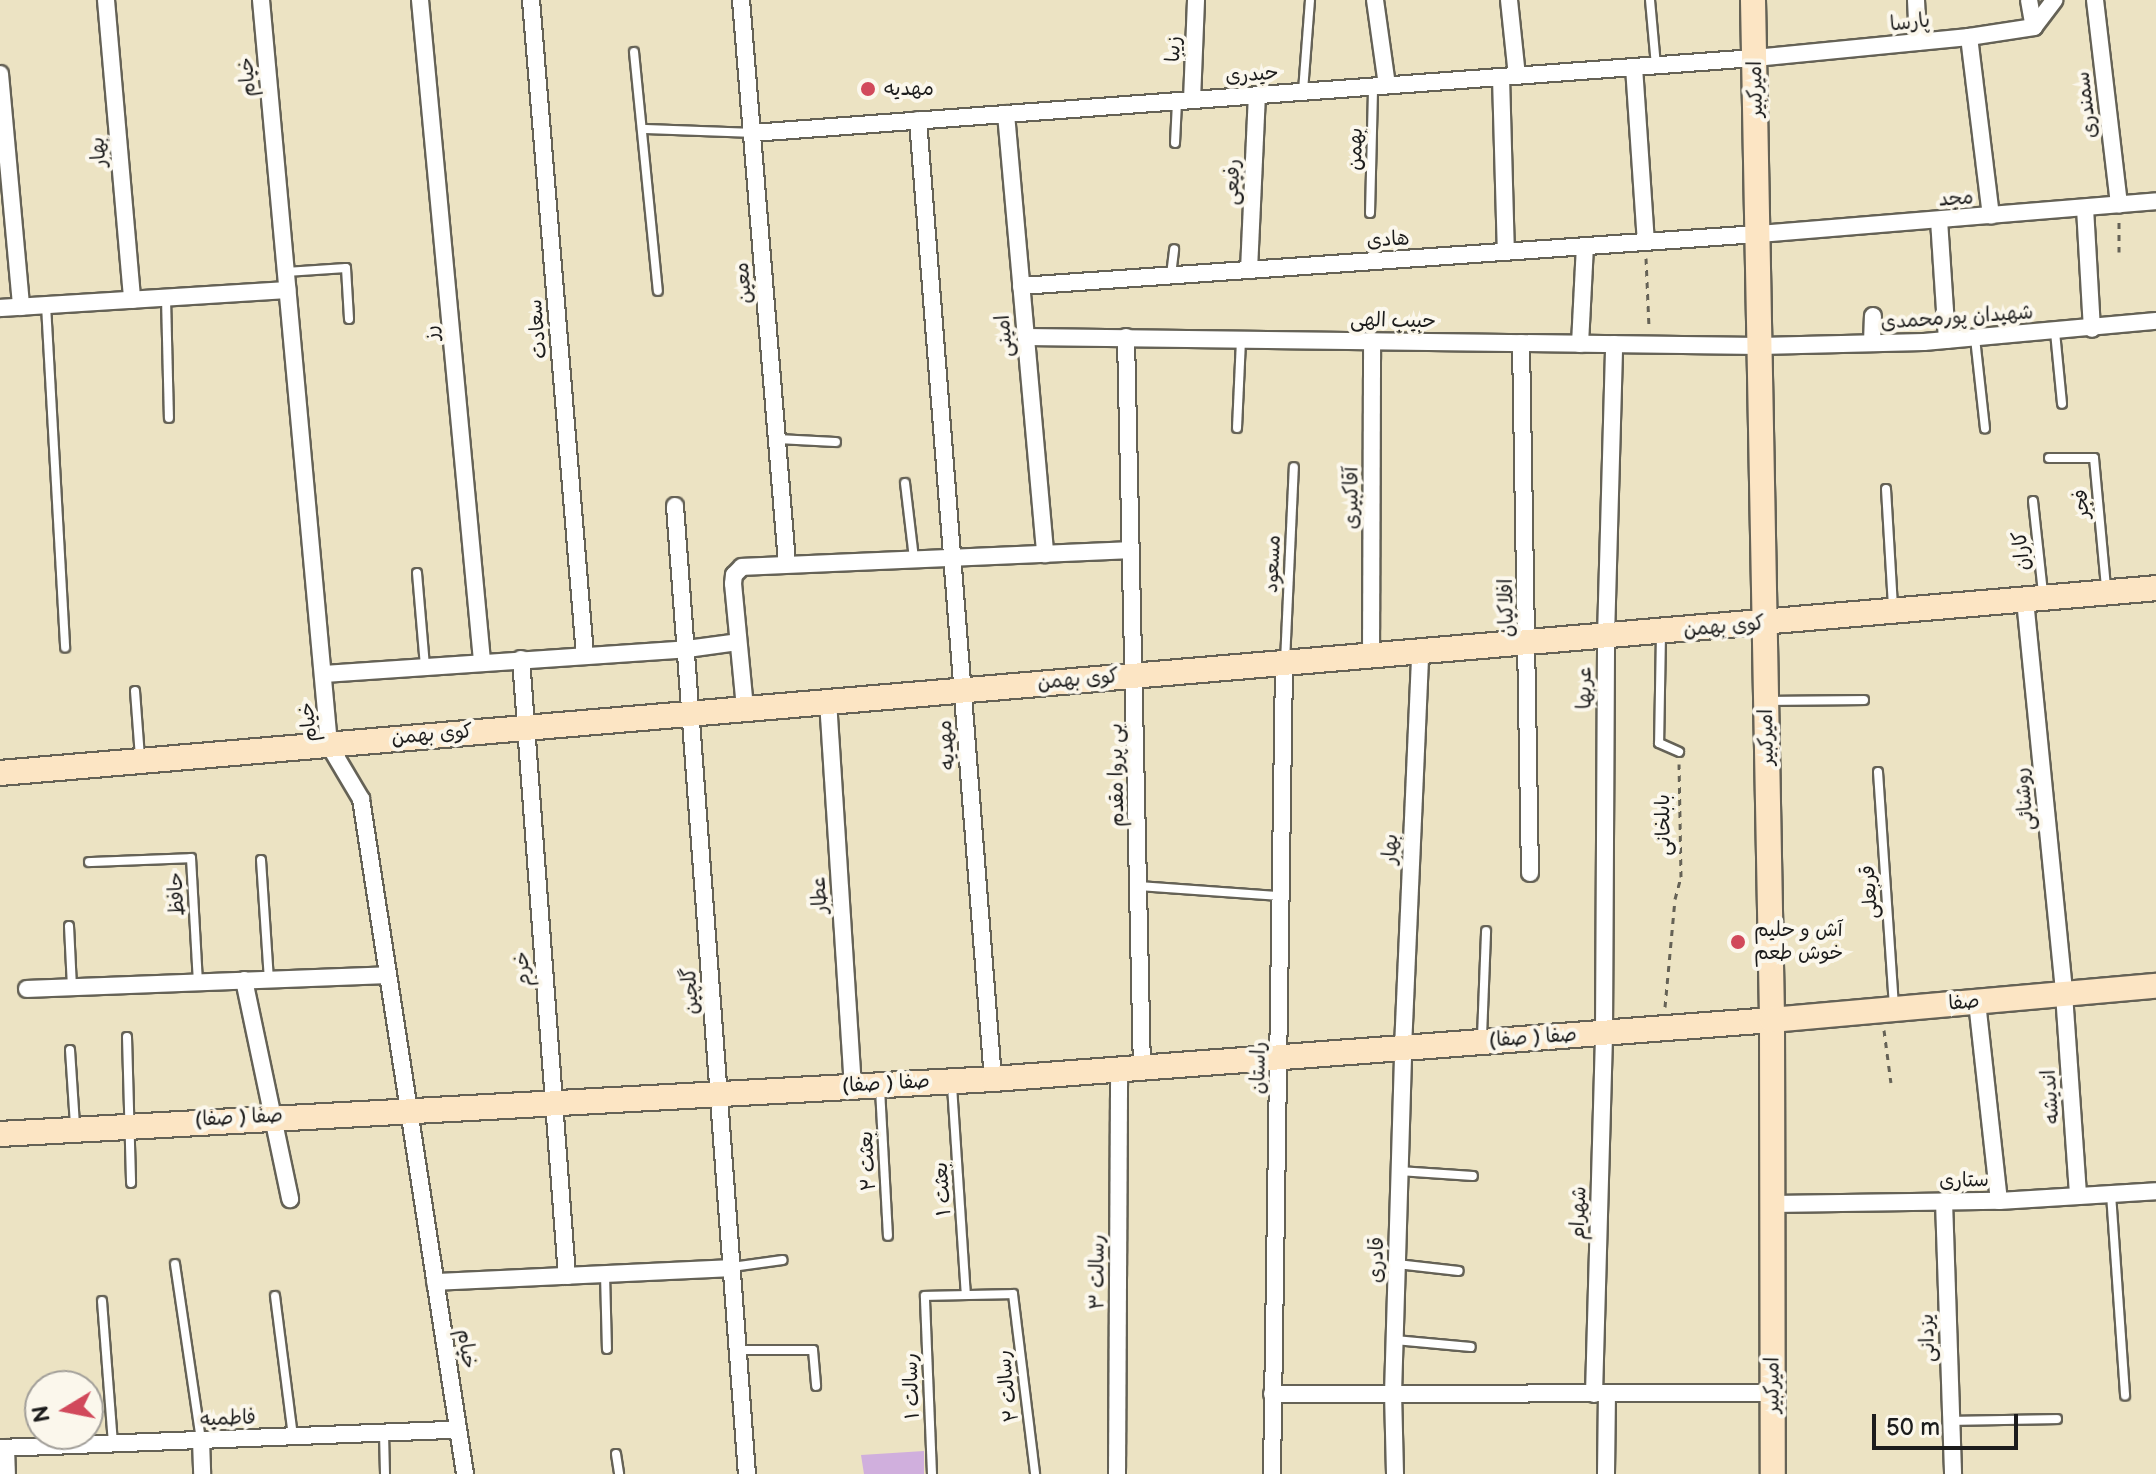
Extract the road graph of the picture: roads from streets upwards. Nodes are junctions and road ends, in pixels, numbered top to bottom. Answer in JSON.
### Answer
{"nodes":[{"id":1,"x":106,"y":0,"type":"edge"},
{"id":2,"x":261,"y":0,"type":"edge"},
{"id":3,"x":420,"y":0,"type":"edge"},
{"id":4,"x":531,"y":0,"type":"edge"},
{"id":5,"x":741,"y":0,"type":"edge"},
{"id":6,"x":1196,"y":0,"type":"edge"},
{"id":7,"x":1375,"y":0,"type":"edge"},
{"id":8,"x":1509,"y":0,"type":"edge"},
{"id":9,"x":1753,"y":0,"type":"edge"},
{"id":10,"x":1916,"y":0,"type":"edge"},
{"id":11,"x":2029,"y":0,"type":"edge"},
{"id":12,"x":2054,"y":0,"type":"edge"},
{"id":13,"x":2095,"y":0,"type":"edge"},
{"id":14,"x":2034,"y":27,"type":"junction"},
{"id":15,"x":1969,"y":37,"type":"junction"},
{"id":16,"x":1918,"y":42,"type":"junction"},
{"id":17,"x":1755,"y":58,"type":"junction"},
{"id":18,"x":1634,"y":67,"type":"junction"},
{"id":19,"x":0,"y":74,"type":"edge"},
{"id":20,"x":1509,"y":76,"type":"junction"},
{"id":21,"x":1380,"y":86,"type":"junction"},
{"id":22,"x":1257,"y":95,"type":"junction"},
{"id":23,"x":1184,"y":100,"type":"junction"},
{"id":24,"x":1006,"y":114,"type":"junction"},
{"id":25,"x":918,"y":120,"type":"junction"},
{"id":26,"x":752,"y":133,"type":"junction"},
{"id":27,"x":2156,"y":201,"type":"edge"},
{"id":28,"x":2119,"y":205,"type":"junction"},
{"id":29,"x":2085,"y":208,"type":"junction"},
{"id":30,"x":1991,"y":216,"type":"junction"},
{"id":31,"x":1939,"y":220,"type":"junction"},
{"id":32,"x":1758,"y":234,"type":"junction"},
{"id":33,"x":1646,"y":242,"type":"junction"},
{"id":34,"x":1585,"y":246,"type":"junction"},
{"id":35,"x":1506,"y":252,"type":"junction"},
{"id":36,"x":1249,"y":270,"type":"junction"},
{"id":37,"x":1021,"y":286,"type":"junction"},
{"id":38,"x":287,"y":290,"type":"junction"},
{"id":39,"x":132,"y":300,"type":"junction"},
{"id":40,"x":21,"y":307,"type":"junction"},
{"id":41,"x":0,"y":308,"type":"edge"},
{"id":42,"x":1873,"y":316,"type":"dead end"},
{"id":43,"x":2156,"y":321,"type":"edge"},
{"id":44,"x":2092,"y":329,"type":"junction"},
{"id":45,"x":1026,"y":337,"type":"junction"},
{"id":46,"x":1126,"y":337,"type":"junction"},
{"id":47,"x":1947,"y":340,"type":"junction"},
{"id":48,"x":1372,"y":341,"type":"junction"},
{"id":49,"x":1521,"y":343,"type":"junction"},
{"id":50,"x":1872,"y":343,"type":"junction"},
{"id":51,"x":1580,"y":344,"type":"junction"},
{"id":52,"x":1614,"y":344,"type":"junction"},
{"id":53,"x":1760,"y":346,"type":"junction"},
{"id":54,"x":675,"y":506,"type":"dead end"},
{"id":55,"x":1131,"y":550,"type":"junction"},
{"id":56,"x":1045,"y":554,"type":"junction"},
{"id":57,"x":952,"y":559,"type":"junction"},
{"id":58,"x":787,"y":563,"type":"junction"},
{"id":59,"x":2156,"y":588,"type":"edge"},
{"id":60,"x":2034,"y":599,"type":"junction"},
{"id":61,"x":1765,"y":624,"type":"junction"},
{"id":62,"x":1606,"y":637,"type":"junction"},
{"id":63,"x":738,"y":642,"type":"junction"},
{"id":64,"x":1528,"y":643,"type":"junction"},
{"id":65,"x":687,"y":649,"type":"junction"},
{"id":66,"x":1420,"y":652,"type":"junction"},
{"id":67,"x":585,"y":655,"type":"junction"},
{"id":68,"x":1371,"y":656,"type":"junction"},
{"id":69,"x":521,"y":659,"type":"junction"},
{"id":70,"x":482,"y":661,"type":"junction"},
{"id":71,"x":1284,"y":663,"type":"junction"},
{"id":72,"x":324,"y":674,"type":"junction"},
{"id":73,"x":1135,"y":675,"type":"junction"},
{"id":74,"x":962,"y":689,"type":"junction"},
{"id":75,"x":828,"y":701,"type":"junction"},
{"id":76,"x":745,"y":708,"type":"junction"},
{"id":77,"x":691,"y":713,"type":"junction"},
{"id":78,"x":524,"y":727,"type":"junction"},
{"id":79,"x":329,"y":745,"type":"junction"},
{"id":80,"x":0,"y":773,"type":"edge"},
{"id":81,"x":1530,"y":873,"type":"dead end"},
{"id":82,"x":387,"y":975,"type":"junction"},
{"id":83,"x":244,"y":980,"type":"junction"},
{"id":84,"x":2156,"y":986,"type":"edge"},
{"id":85,"x":27,"y":989,"type":"dead end"},
{"id":86,"x":2064,"y":994,"type":"junction"},
{"id":87,"x":1977,"y":1002,"type":"junction"},
{"id":88,"x":1772,"y":1020,"type":"junction"},
{"id":89,"x":1604,"y":1033,"type":"junction"},
{"id":90,"x":1403,"y":1048,"type":"junction"},
{"id":91,"x":1279,"y":1057,"type":"junction"},
{"id":92,"x":1131,"y":1069,"type":"junction"},
{"id":93,"x":993,"y":1079,"type":"junction"},
{"id":94,"x":853,"y":1086,"type":"junction"},
{"id":95,"x":718,"y":1093,"type":"junction"},
{"id":96,"x":553,"y":1102,"type":"junction"},
{"id":97,"x":406,"y":1110,"type":"junction"},
{"id":98,"x":273,"y":1116,"type":"junction"},
{"id":99,"x":0,"y":1134,"type":"edge"},
{"id":100,"x":2156,"y":1191,"type":"edge"},
{"id":101,"x":2078,"y":1196,"type":"junction"},
{"id":102,"x":290,"y":1199,"type":"dead end"},
{"id":103,"x":1944,"y":1201,"type":"junction"},
{"id":104,"x":1999,"y":1201,"type":"junction"},
{"id":105,"x":1772,"y":1204,"type":"junction"},
{"id":106,"x":731,"y":1268,"type":"junction"},
{"id":107,"x":567,"y":1276,"type":"junction"},
{"id":108,"x":435,"y":1282,"type":"junction"},
{"id":109,"x":1773,"y":1393,"type":"junction"},
{"id":110,"x":1272,"y":1394,"type":"junction"},
{"id":111,"x":1393,"y":1394,"type":"junction"},
{"id":112,"x":1600,"y":1394,"type":"junction"},
{"id":113,"x":458,"y":1430,"type":"junction"},
{"id":114,"x":201,"y":1440,"type":"junction"},
{"id":115,"x":3,"y":1448,"type":"edge"},
{"id":116,"x":7,"y":1474,"type":"edge"},
{"id":117,"x":202,"y":1474,"type":"edge"},
{"id":118,"x":465,"y":1474,"type":"edge"},
{"id":119,"x":747,"y":1474,"type":"edge"},
{"id":120,"x":1117,"y":1474,"type":"edge"},
{"id":121,"x":1272,"y":1474,"type":"edge"},
{"id":122,"x":1395,"y":1474,"type":"edge"},
{"id":123,"x":1606,"y":1474,"type":"edge"},
{"id":124,"x":1773,"y":1474,"type":"edge"},
{"id":125,"x":1953,"y":1474,"type":"edge"}],
"edges":[{"from":1,"to":39,"type":"street","name":"بهار"},
{"from":2,"to":38,"type":"street","name":"خیام"},
{"from":3,"to":70,"type":"street","name":"رز"},
{"from":4,"to":67,"type":"street","name":"سعادت"},
{"from":5,"to":26,"type":"street","name":"معین"},
{"from":6,"to":23,"type":"street","name":"زیبا"},
{"from":7,"to":21,"type":"street"},
{"from":8,"to":20,"type":"street"},
{"from":9,"to":17,"type":"street","name":"امیرکبیر"},
{"from":10,"to":16,"type":"street"},
{"from":11,"to":14,"type":"street"},
{"from":12,"to":14,"type":"street"},
{"from":13,"to":28,"type":"street","name":"سمندری"},
{"from":14,"to":15,"type":"street","name":"پارسا"},
{"from":15,"to":16,"type":"street","name":"پارسا"},
{"from":15,"to":30,"type":"street"},
{"from":16,"to":17,"type":"street","name":"پارسا"},
{"from":17,"to":18,"type":"street","name":"حیدری"},
{"from":17,"to":32,"type":"street","name":"امیرکبیر"},
{"from":18,"to":20,"type":"street","name":"حیدری"},
{"from":18,"to":33,"type":"street"},
{"from":19,"to":40,"type":"street"},
{"from":20,"to":21,"type":"street","name":"حیدری"},
{"from":20,"to":35,"type":"street"},
{"from":21,"to":22,"type":"street","name":"حیدری"},
{"from":22,"to":23,"type":"street","name":"حیدری"},
{"from":22,"to":36,"type":"street","name":"رفیعی"},
{"from":23,"to":24,"type":"street","name":"حیدری"},
{"from":24,"to":25,"type":"street","name":"حیدری"},
{"from":24,"to":37,"type":"street","name":"امینی"},
{"from":25,"to":26,"type":"street","name":"حیدری"},
{"from":25,"to":57,"type":"street","name":"مهدیه"},
{"from":26,"to":58,"type":"street","name":"معین"},
{"from":27,"to":28,"type":"street","name":"مجد"},
{"from":28,"to":29,"type":"street","name":"مجد"},
{"from":29,"to":30,"type":"street","name":"مجد"},
{"from":29,"to":44,"type":"street"},
{"from":30,"to":31,"type":"street","name":"مجد"},
{"from":31,"to":32,"type":"street","name":"مجد"},
{"from":31,"to":47,"type":"street"},
{"from":32,"to":33,"type":"street","name":"هادی"},
{"from":32,"to":53,"type":"street","name":"امیرکبیر"},
{"from":33,"to":34,"type":"street","name":"هادی"},
{"from":34,"to":35,"type":"street","name":"هادی"},
{"from":34,"to":51,"type":"street"},
{"from":35,"to":36,"type":"street","name":"هادی"},
{"from":36,"to":37,"type":"street","name":"هادی"},
{"from":37,"to":45,"type":"street","name":"امینی"},
{"from":38,"to":39,"type":"street"},
{"from":38,"to":72,"type":"street","name":"خیام"},
{"from":39,"to":40,"type":"street"},
{"from":40,"to":41,"type":"street"},
{"from":42,"to":50,"type":"street"},
{"from":43,"to":44,"type":"street","name":"شهیدان پورمحمدی"},
{"from":44,"to":47,"type":"street","name":"شهیدان پورمحمدی"},
{"from":45,"to":46,"type":"street","name":"حبیب الهی"},
{"from":45,"to":56,"type":"street","name":"امینی"},
{"from":46,"to":48,"type":"street","name":"حبیب الهی"},
{"from":46,"to":55,"type":"street","name":"بی پروا مقدم"},
{"from":47,"to":50,"type":"street","name":"شهیدان پورمحمدی"},
{"from":48,"to":49,"type":"street","name":"حبیب الهی"},
{"from":48,"to":68,"type":"street","name":"آقاکبیری"},
{"from":49,"to":51,"type":"street","name":"حبیب الهی"},
{"from":49,"to":64,"type":"street","name":"افلاکیان"},
{"from":50,"to":53,"type":"street","name":"شهیدان پورمحمدی"},
{"from":51,"to":52,"type":"street","name":"حبیب الهی"},
{"from":52,"to":53,"type":"street","name":"حبیب الهی"},
{"from":52,"to":62,"type":"street","name":"عربها"},
{"from":53,"to":61,"type":"street","name":"امیرکبیر"},
{"from":54,"to":65,"type":"street","name":"گلچین"},
{"from":55,"to":56,"type":"street"},
{"from":55,"to":73,"type":"street","name":"بی پروا مقدم"},
{"from":56,"to":57,"type":"street"},
{"from":57,"to":58,"type":"street"},
{"from":57,"to":74,"type":"street","name":"مهدیه"},
{"from":58,"to":63,"type":"street"},
{"from":59,"to":60,"type":"street","name":"کوی بهمن"},
{"from":60,"to":61,"type":"street","name":"کوی بهمن"},
{"from":60,"to":86,"type":"street","name":"روشنائی"},
{"from":61,"to":62,"type":"street","name":"کوی بهمن"},
{"from":61,"to":88,"type":"street","name":"امیرکبیر"},
{"from":62,"to":64,"type":"street","name":"کوی بهمن"},
{"from":62,"to":89,"type":"street","name":"عربها"},
{"from":63,"to":65,"type":"street"},
{"from":63,"to":76,"type":"street"},
{"from":64,"to":66,"type":"street","name":"کوی بهمن"},
{"from":64,"to":81,"type":"street","name":"افلاکیان"},
{"from":65,"to":67,"type":"street"},
{"from":65,"to":77,"type":"street","name":"گلچین"},
{"from":66,"to":68,"type":"street","name":"کوی بهمن"},
{"from":66,"to":90,"type":"street","name":"بهار"},
{"from":67,"to":69,"type":"street"},
{"from":68,"to":71,"type":"street","name":"کوی بهمن"},
{"from":69,"to":70,"type":"street"},
{"from":69,"to":78,"type":"street","name":"خرم"},
{"from":70,"to":72,"type":"street"},
{"from":71,"to":73,"type":"street","name":"کوی بهمن"},
{"from":71,"to":91,"type":"street","name":"راستان"},
{"from":72,"to":79,"type":"street","name":"خیام"},
{"from":73,"to":74,"type":"street","name":"کوی بهمن"},
{"from":73,"to":92,"type":"street","name":"بی پروا مقدم"},
{"from":74,"to":75,"type":"street","name":"کوی بهمن"},
{"from":74,"to":93,"type":"street","name":"مهدیه"},
{"from":75,"to":76,"type":"street","name":"کوی بهمن"},
{"from":75,"to":94,"type":"street","name":"عطار"},
{"from":76,"to":77,"type":"street","name":"کوی بهمن"},
{"from":77,"to":78,"type":"street","name":"کوی بهمن"},
{"from":77,"to":95,"type":"street","name":"گلچین"},
{"from":78,"to":79,"type":"street","name":"کوی بهمن"},
{"from":78,"to":96,"type":"street","name":"خرم"},
{"from":79,"to":80,"type":"street","name":"کوی بهمن"},
{"from":79,"to":82,"type":"street","name":"خیام"},
{"from":82,"to":83,"type":"street"},
{"from":82,"to":97,"type":"street","name":"خیام"},
{"from":83,"to":85,"type":"street"},
{"from":83,"to":98,"type":"street"},
{"from":84,"to":86,"type":"street","name":"صفا"},
{"from":86,"to":87,"type":"street","name":"صفا"},
{"from":86,"to":101,"type":"street","name":"اندیشه"},
{"from":87,"to":88,"type":"street","name":"صفا"},
{"from":87,"to":104,"type":"street"},
{"from":88,"to":89,"type":"street","name":"صفا ( صفا)"},
{"from":88,"to":105,"type":"street","name":"امیرکبیر"},
{"from":89,"to":90,"type":"street","name":"صفا ( صفا)"},
{"from":89,"to":112,"type":"street","name":"شهرام"},
{"from":90,"to":91,"type":"street","name":"صفا ( صفا)"},
{"from":90,"to":111,"type":"street","name":"قادری"},
{"from":91,"to":92,"type":"street","name":"صفا ( صفا)"},
{"from":91,"to":110,"type":"street","name":"راستان"},
{"from":92,"to":93,"type":"street","name":"صفا ( صفا)"},
{"from":92,"to":120,"type":"street","name":"رسالت ۳"},
{"from":93,"to":94,"type":"street","name":"صفا ( صفا)"},
{"from":94,"to":95,"type":"street","name":"صفا ( صفا)"},
{"from":95,"to":96,"type":"street","name":"صفا ( صفا)"},
{"from":95,"to":106,"type":"street","name":"گلچین"},
{"from":96,"to":97,"type":"street","name":"صفا ( صفا)"},
{"from":96,"to":107,"type":"street","name":"خرم"},
{"from":97,"to":98,"type":"street","name":"صفا ( صفا)"},
{"from":97,"to":108,"type":"street","name":"خیام"},
{"from":98,"to":99,"type":"street","name":"صفا ( صفا)"},
{"from":98,"to":102,"type":"street"},
{"from":100,"to":101,"type":"street","name":"ستاری"},
{"from":101,"to":104,"type":"street","name":"ستاری"},
{"from":103,"to":104,"type":"street","name":"ستاری"},
{"from":103,"to":105,"type":"street","name":"ستاری"},
{"from":103,"to":125,"type":"street","name":"یزدانی"},
{"from":105,"to":109,"type":"street","name":"امیرکبیر"},
{"from":106,"to":107,"type":"street"},
{"from":106,"to":119,"type":"street","name":"گلچین"},
{"from":107,"to":108,"type":"street"},
{"from":108,"to":113,"type":"street","name":"خیام"},
{"from":109,"to":112,"type":"street"},
{"from":109,"to":124,"type":"street","name":"امیرکبیر"},
{"from":110,"to":111,"type":"street"},
{"from":110,"to":121,"type":"street","name":"راستان"},
{"from":111,"to":112,"type":"street"},
{"from":111,"to":122,"type":"street","name":"قادری"},
{"from":112,"to":123,"type":"street","name":"شهرام"},
{"from":113,"to":114,"type":"street","name":"فاطمیه"},
{"from":113,"to":118,"type":"street","name":"خیام"},
{"from":114,"to":115,"type":"street","name":"فاطمیه"},
{"from":114,"to":117,"type":"street"},
{"from":115,"to":116,"type":"street"}]}
